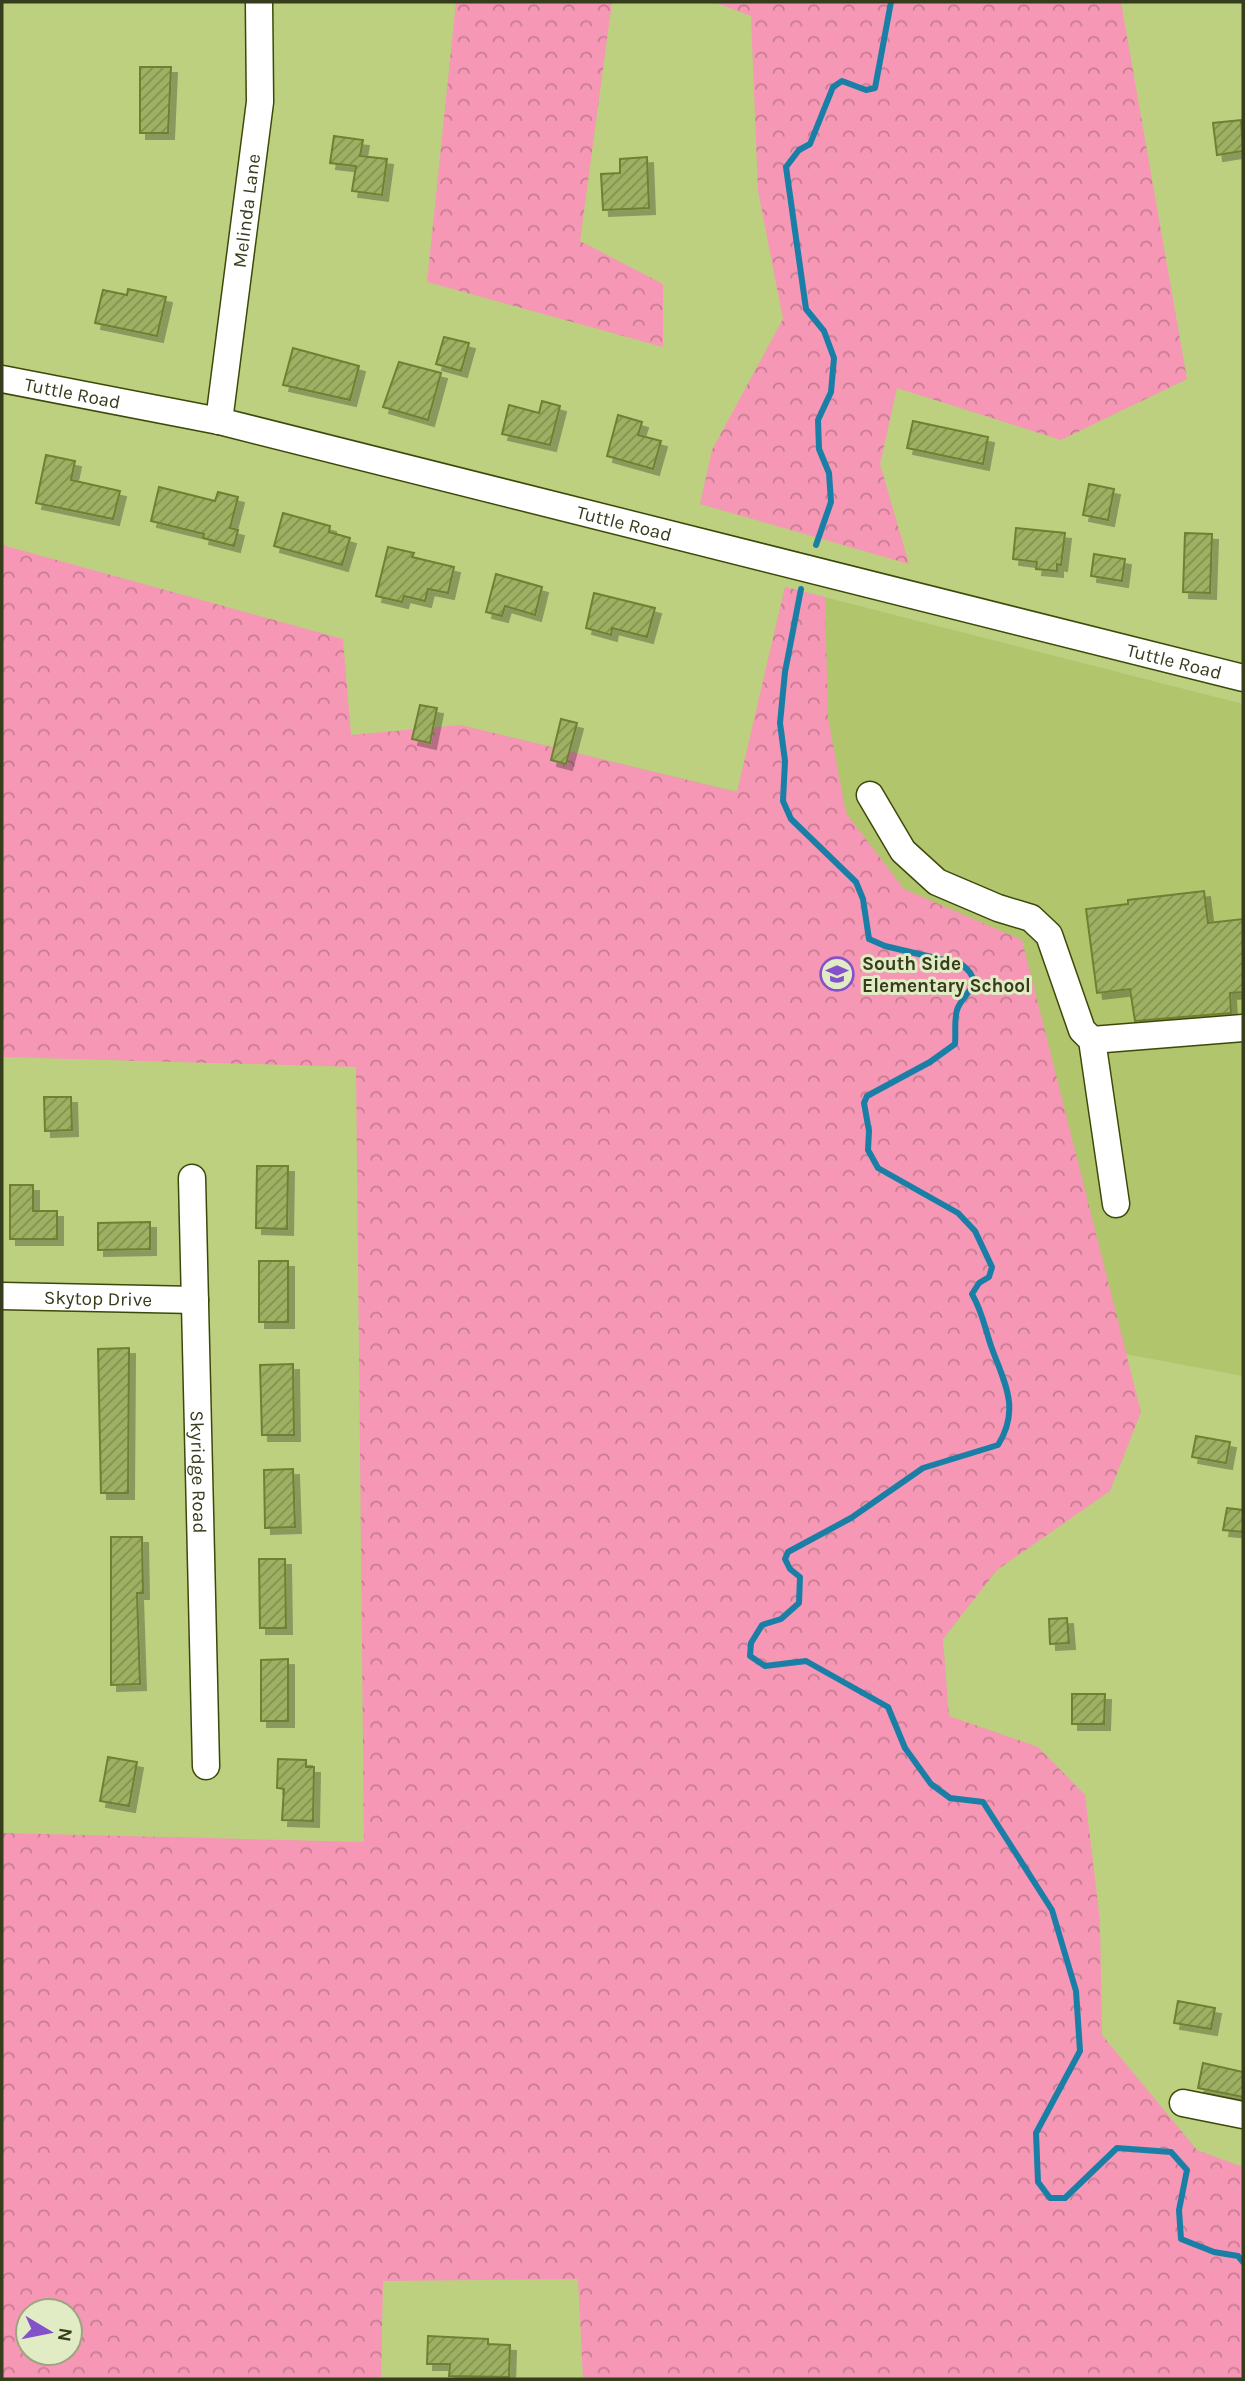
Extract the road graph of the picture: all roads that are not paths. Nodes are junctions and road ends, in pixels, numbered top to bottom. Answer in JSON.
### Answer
{"nodes":[{"id":1,"x":259,"y":2,"type":"edge"},
{"id":2,"x":2,"y":379,"type":"edge"},
{"id":3,"x":219,"y":421,"type":"junction"},
{"id":4,"x":1243,"y":678,"type":"edge"},
{"id":5,"x":870,"y":795,"type":"dead end"},
{"id":6,"x":1243,"y":1028,"type":"edge"},
{"id":7,"x":1092,"y":1040,"type":"junction"},
{"id":8,"x":192,"y":1178,"type":"dead end"},
{"id":9,"x":1116,"y":1204,"type":"dead end"},
{"id":10,"x":2,"y":1296,"type":"edge"},
{"id":11,"x":195,"y":1300,"type":"junction"},
{"id":12,"x":206,"y":1766,"type":"dead end"},
{"id":13,"x":1183,"y":2103,"type":"dead end"},
{"id":14,"x":1243,"y":2115,"type":"edge"}],
"edges":[{"from":1,"to":3,"type":"street","name":"Melinda Lane"},
{"from":2,"to":3,"type":"street","name":"Tuttle Road"},
{"from":3,"to":4,"type":"street","name":"Tuttle Road"},
{"from":5,"to":7,"type":"street"},
{"from":6,"to":7,"type":"street"},
{"from":7,"to":9,"type":"street"},
{"from":8,"to":11,"type":"street","name":"Skyridge Road"},
{"from":10,"to":11,"type":"street","name":"Skytop Drive"},
{"from":11,"to":12,"type":"street","name":"Skyridge Road"},
{"from":13,"to":14,"type":"street"}]}
